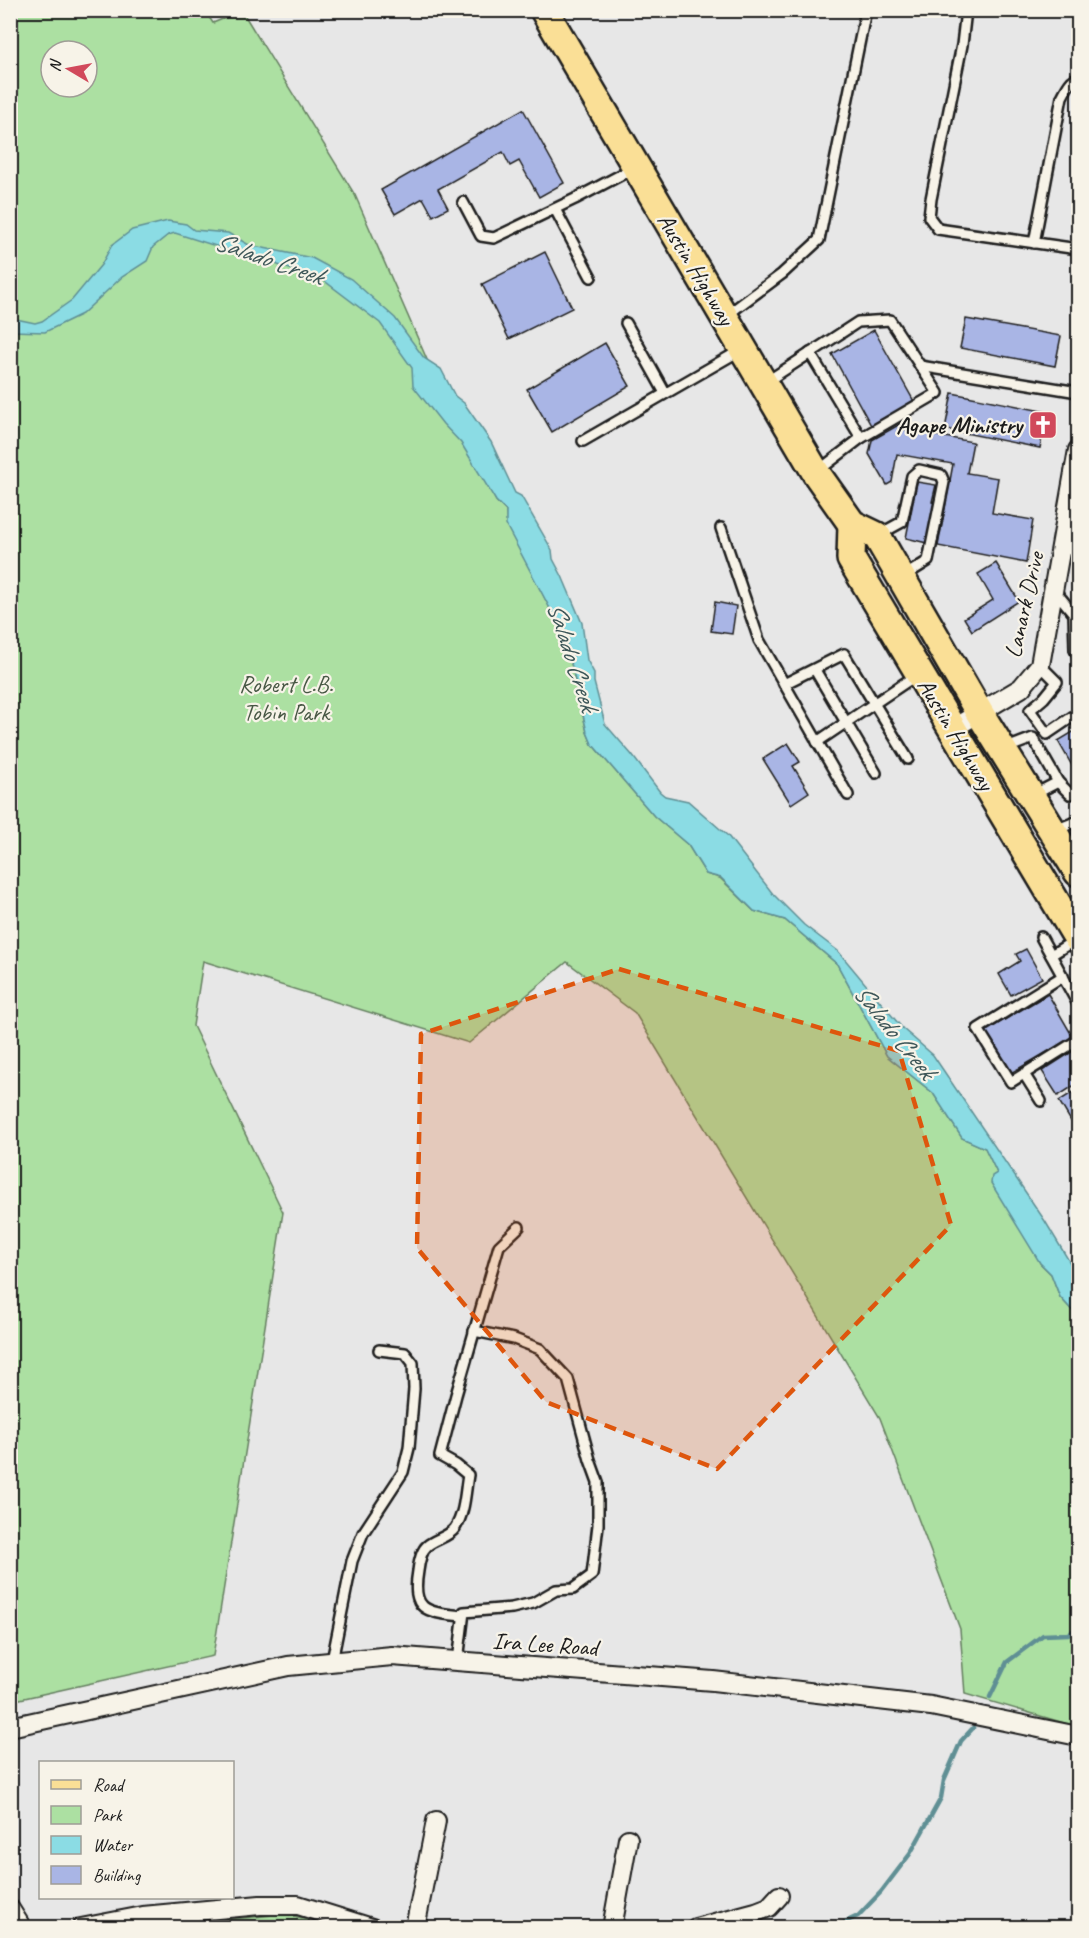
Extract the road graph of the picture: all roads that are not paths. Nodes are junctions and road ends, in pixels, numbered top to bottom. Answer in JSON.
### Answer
{"nodes":[{"id":1,"x":544,"y":10,"type":"edge"},
{"id":2,"x":866,"y":10,"type":"edge"},
{"id":3,"x":966,"y":10,"type":"edge"},
{"id":4,"x":1078,"y":78,"type":"edge"},
{"id":5,"x":636,"y":167,"type":"junction"},
{"id":6,"x":463,"y":202,"type":"dead end"},
{"id":7,"x":555,"y":209,"type":"junction"},
{"id":8,"x":1034,"y":243,"type":"junction"},
{"id":9,"x":1078,"y":249,"type":"edge"},
{"id":10,"x":591,"y":277,"type":"dead end"},
{"id":11,"x":725,"y":316,"type":"junction"},
{"id":12,"x":626,"y":323,"type":"dead end"},
{"id":13,"x":743,"y":349,"type":"junction"},
{"id":14,"x":810,"y":353,"type":"junction"},
{"id":15,"x":920,"y":366,"type":"junction"},
{"id":16,"x":764,"y":384,"type":"junction"},
{"id":17,"x":1078,"y":392,"type":"edge"},
{"id":18,"x":665,"y":393,"type":"junction"},
{"id":19,"x":861,"y":438,"type":"junction"},
{"id":20,"x":584,"y":441,"type":"dead end"},
{"id":21,"x":1078,"y":450,"type":"edge"},
{"id":22,"x":1077,"y":469,"type":"edge"},
{"id":23,"x":816,"y":473,"type":"junction"},
{"id":24,"x":1074,"y":495,"type":"edge"},
{"id":25,"x":852,"y":524,"type":"junction"},
{"id":26,"x":721,"y":528,"type":"dead end"},
{"id":27,"x":1063,"y":535,"type":"junction"},
{"id":28,"x":877,"y":536,"type":"junction"},
{"id":29,"x":1078,"y":560,"type":"edge"},
{"id":30,"x":902,"y":577,"type":"junction"},
{"id":31,"x":1054,"y":589,"type":"junction"},
{"id":32,"x":1076,"y":613,"type":"edge"},
{"id":33,"x":1078,"y":656,"type":"edge"},
{"id":34,"x":1040,"y":665,"type":"junction"},
{"id":35,"x":815,"y":670,"type":"junction"},
{"id":36,"x":920,"y":673,"type":"junction"},
{"id":37,"x":784,"y":684,"type":"junction"},
{"id":38,"x":874,"y":704,"type":"junction"},
{"id":39,"x":979,"y":712,"type":"junction"},
{"id":40,"x":1078,"y":713,"type":"edge"},
{"id":41,"x":845,"y":723,"type":"junction"},
{"id":42,"x":952,"y":729,"type":"junction"},
{"id":43,"x":817,"y":742,"type":"junction"},
{"id":44,"x":1003,"y":750,"type":"junction"},
{"id":45,"x":908,"y":759,"type":"dead end"},
{"id":46,"x":876,"y":773,"type":"dead end"},
{"id":47,"x":1058,"y":782,"type":"junction"},
{"id":48,"x":1078,"y":790,"type":"edge"},
{"id":49,"x":848,"y":795,"type":"dead end"},
{"id":50,"x":1031,"y":796,"type":"junction"},
{"id":51,"x":1078,"y":821,"type":"edge"},
{"id":52,"x":1053,"y":831,"type":"junction"},
{"id":53,"x":1078,"y":872,"type":"edge"},
{"id":54,"x":1041,"y":937,"type":"dead end"},
{"id":55,"x":1078,"y":938,"type":"edge"},
{"id":56,"x":1052,"y":955,"type":"junction"},
{"id":57,"x":1063,"y":976,"type":"junction"},
{"id":58,"x":1078,"y":1004,"type":"edge"},
{"id":59,"x":1078,"y":1040,"type":"edge"},
{"id":60,"x":1024,"y":1074,"type":"junction"},
{"id":61,"x":1041,"y":1101,"type":"dead end"},
{"id":62,"x":519,"y":1227,"type":"dead end"},
{"id":63,"x":474,"y":1331,"type":"junction"},
{"id":64,"x":379,"y":1350,"type":"dead end"},
{"id":65,"x":462,"y":1616,"type":"junction"},
{"id":66,"x":332,"y":1661,"type":"junction"},
{"id":67,"x":458,"y":1661,"type":"junction"},
{"id":68,"x":10,"y":1727,"type":"edge"},
{"id":69,"x":1078,"y":1736,"type":"edge"},
{"id":70,"x":436,"y":1821,"type":"dead end"},
{"id":71,"x":628,"y":1839,"type":"dead end"},
{"id":72,"x":779,"y":1896,"type":"dead end"},
{"id":73,"x":188,"y":1905,"type":"edge"},
{"id":74,"x":10,"y":1909,"type":"edge"},
{"id":75,"x":22,"y":1928,"type":"edge"},
{"id":76,"x":81,"y":1928,"type":"edge"},
{"id":77,"x":372,"y":1928,"type":"edge"},
{"id":78,"x":415,"y":1928,"type":"edge"},
{"id":79,"x":612,"y":1928,"type":"edge"},
{"id":80,"x":696,"y":1928,"type":"edge"}],
"edges":[{"from":1,"to":5,"type":"main road","name":"Austin Highway"},
{"from":2,"to":11,"type":"lane"},
{"from":3,"to":8,"type":"lane"},
{"from":4,"to":8,"type":"lane"},
{"from":5,"to":7,"type":"lane"},
{"from":5,"to":11,"type":"main road","name":"Austin Highway"},
{"from":6,"to":7,"type":"lane"},
{"from":7,"to":10,"type":"lane"},
{"from":8,"to":9,"type":"lane"},
{"from":11,"to":13,"type":"main road","name":"Austin Highway"},
{"from":12,"to":18,"type":"lane"},
{"from":13,"to":16,"type":"main road","name":"Austin Highway"},
{"from":13,"to":18,"type":"lane"},
{"from":14,"to":15,"type":"lane"},
{"from":14,"to":16,"type":"lane"},
{"from":14,"to":19,"type":"lane"},
{"from":15,"to":17,"type":"lane"},
{"from":15,"to":19,"type":"lane"},
{"from":16,"to":23,"type":"main road","name":"Austin Highway"},
{"from":18,"to":20,"type":"lane"},
{"from":19,"to":23,"type":"lane"},
{"from":21,"to":22,"type":"street","name":"Lanark Drive"},
{"from":22,"to":24,"type":"street","name":"Lanark Drive"},
{"from":23,"to":25,"type":"main road","name":"Austin Highway"},
{"from":24,"to":27,"type":"street","name":"Lanark Drive"},
{"from":25,"to":28,"type":"main road","name":"Austin Highway"},
{"from":25,"to":36,"type":"main road","name":"Austin Highway"},
{"from":26,"to":37,"type":"lane"},
{"from":27,"to":29,"type":"lane"},
{"from":27,"to":31,"type":"street","name":"Lanark Drive"},
{"from":28,"to":30,"type":"main road","name":"Austin Highway"},
{"from":28,"to":30,"type":"lane"},
{"from":30,"to":39,"type":"main road","name":"Austin Highway"},
{"from":31,"to":32,"type":"lane"},
{"from":31,"to":34,"type":"street","name":"Lanark Drive"},
{"from":32,"to":33,"type":"lane"},
{"from":34,"to":39,"type":"street","name":"Lanark Drive"},
{"from":34,"to":40,"type":"lane"},
{"from":35,"to":37,"type":"lane"},
{"from":35,"to":38,"type":"lane"},
{"from":35,"to":41,"type":"lane"},
{"from":36,"to":38,"type":"lane"},
{"from":36,"to":42,"type":"main road","name":"Austin Highway"},
{"from":37,"to":43,"type":"lane"},
{"from":38,"to":41,"type":"lane"},
{"from":38,"to":45,"type":"lane"},
{"from":39,"to":42,"type":"street","name":"Lanark Drive"},
{"from":39,"to":44,"type":"main road","name":"Austin Highway"},
{"from":41,"to":43,"type":"lane"},
{"from":41,"to":46,"type":"lane"},
{"from":42,"to":55,"type":"main road","name":"Austin Highway"},
{"from":43,"to":49,"type":"lane"},
{"from":44,"to":47,"type":"lane"},
{"from":44,"to":50,"type":"main road","name":"Austin Highway"},
{"from":47,"to":48,"type":"lane"},
{"from":47,"to":50,"type":"lane"},
{"from":50,"to":52,"type":"main road","name":"Austin Highway"},
{"from":51,"to":52,"type":"lane"},
{"from":52,"to":53,"type":"main road","name":"Austin Highway"},
{"from":54,"to":56,"type":"lane"},
{"from":55,"to":56,"type":"lane"},
{"from":56,"to":57,"type":"lane"},
{"from":57,"to":58,"type":"lane"},
{"from":57,"to":60,"type":"lane"},
{"from":59,"to":60,"type":"lane"},
{"from":60,"to":61,"type":"lane"},
{"from":62,"to":63,"type":"lane"},
{"from":63,"to":65,"type":"lane"},
{"from":63,"to":65,"type":"lane"},
{"from":64,"to":66,"type":"lane"},
{"from":65,"to":67,"type":"lane"},
{"from":66,"to":67,"type":"street","name":"Ira Lee Road"},
{"from":66,"to":68,"type":"street","name":"Ira Lee Road"},
{"from":67,"to":69,"type":"street","name":"Ira Lee Road"},
{"from":70,"to":78,"type":"street"},
{"from":71,"to":79,"type":"street"},
{"from":72,"to":80,"type":"street"},
{"from":73,"to":76,"type":"street"},
{"from":73,"to":77,"type":"street"},
{"from":74,"to":75,"type":"street"}]}
